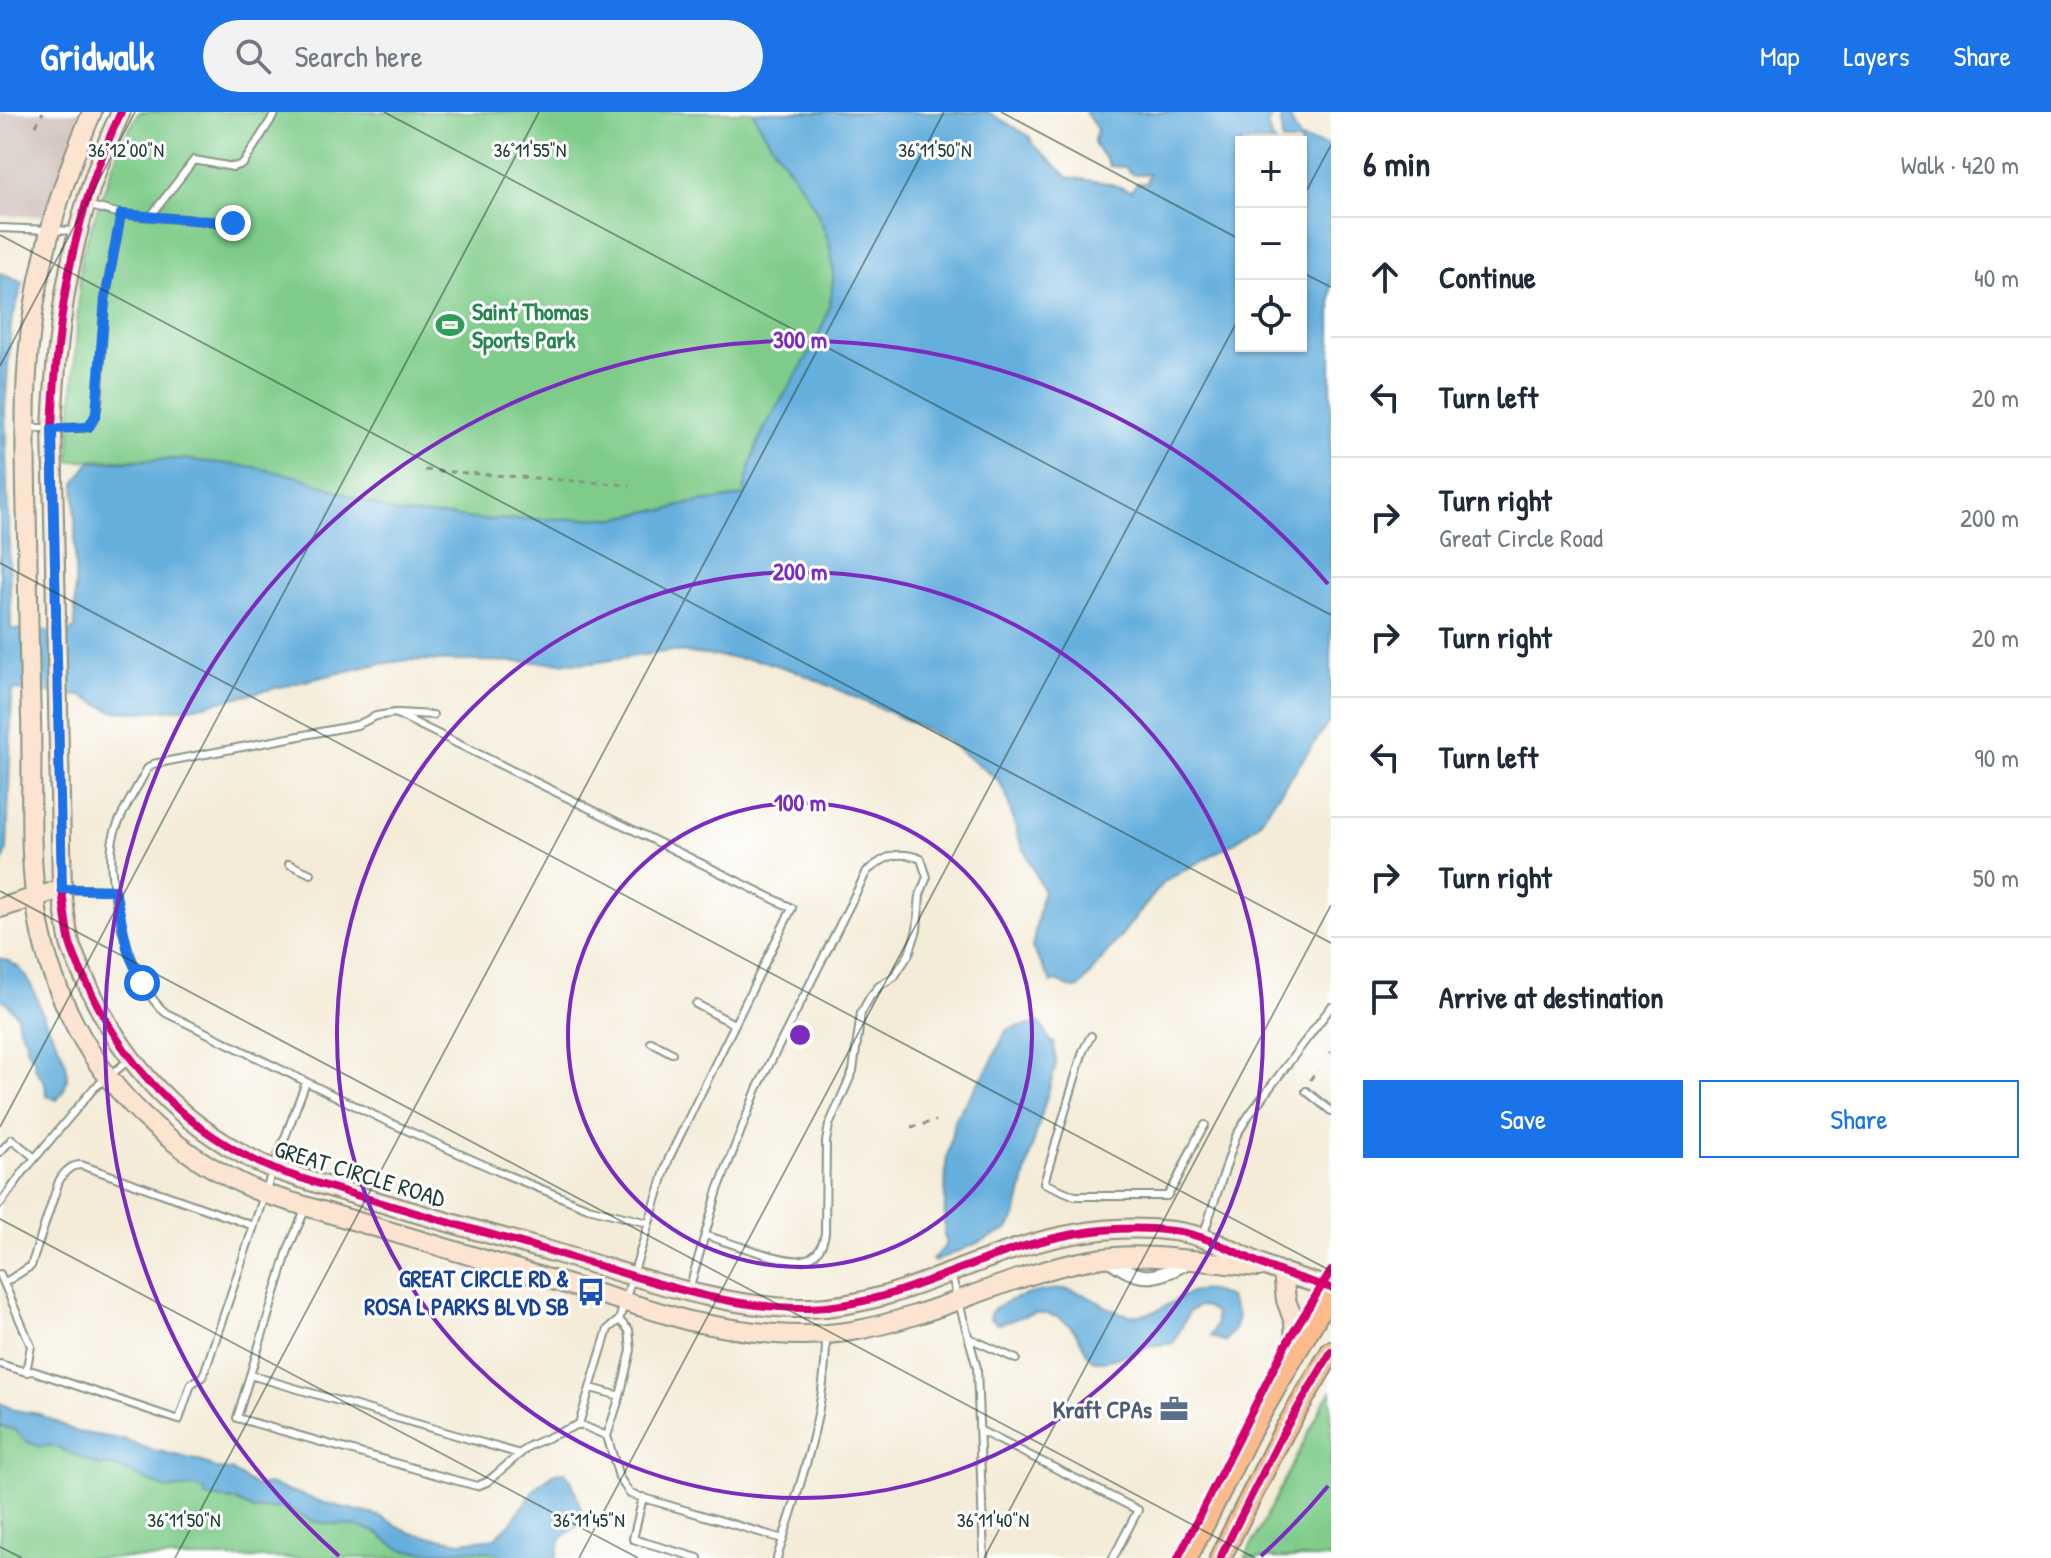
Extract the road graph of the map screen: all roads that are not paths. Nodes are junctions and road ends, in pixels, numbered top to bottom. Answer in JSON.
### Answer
{"nodes":[{"id":1,"x":92,"y":112,"type":"edge"},
{"id":2,"x":121,"y":112,"type":"edge"},
{"id":3,"x":276,"y":112,"type":"edge"},
{"id":4,"x":84,"y":205,"type":"junction"},
{"id":5,"x":121,"y":214,"type":"junction"},
{"id":6,"x":150,"y":217,"type":"junction"},
{"id":7,"x":233,"y":223,"type":"dead end"},
{"id":8,"x":0,"y":228,"type":"edge"},
{"id":9,"x":50,"y":230,"type":"junction"},
{"id":10,"x":76,"y":231,"type":"junction"},
{"id":11,"x":25,"y":428,"type":"junction"},
{"id":12,"x":52,"y":429,"type":"junction"},
{"id":13,"x":395,"y":713,"type":"junction"},
{"id":14,"x":433,"y":715,"type":"dead end"},
{"id":15,"x":289,"y":864,"type":"dead end"},
{"id":16,"x":311,"y":874,"type":"dead end"},
{"id":17,"x":62,"y":889,"type":"junction"},
{"id":18,"x":115,"y":890,"type":"junction"},
{"id":19,"x":36,"y":895,"type":"junction"},
{"id":20,"x":0,"y":908,"type":"edge"},
{"id":21,"x":696,"y":1004,"type":"dead end"},
{"id":22,"x":1331,"y":1007,"type":"edge"},
{"id":23,"x":734,"y":1024,"type":"junction"},
{"id":24,"x":1091,"y":1036,"type":"dead end"},
{"id":25,"x":651,"y":1042,"type":"dead end"},
{"id":26,"x":672,"y":1053,"type":"dead end"},
{"id":27,"x":131,"y":1059,"type":"junction"},
{"id":28,"x":109,"y":1076,"type":"junction"},
{"id":29,"x":306,"y":1082,"type":"junction"},
{"id":30,"x":1306,"y":1091,"type":"dead end"},
{"id":31,"x":1331,"y":1111,"type":"edge"},
{"id":32,"x":1205,"y":1125,"type":"dead end"},
{"id":33,"x":0,"y":1152,"type":"edge"},
{"id":34,"x":35,"y":1158,"type":"junction"},
{"id":35,"x":273,"y":1169,"type":"junction"},
{"id":36,"x":265,"y":1194,"type":"junction"},
{"id":37,"x":0,"y":1204,"type":"edge"},
{"id":38,"x":306,"y":1208,"type":"junction"},
{"id":39,"x":648,"y":1223,"type":"junction"},
{"id":40,"x":254,"y":1226,"type":"junction"},
{"id":41,"x":705,"y":1235,"type":"junction"},
{"id":42,"x":1203,"y":1236,"type":"junction"},
{"id":43,"x":1276,"y":1270,"type":"junction"},
{"id":44,"x":0,"y":1274,"type":"edge"},
{"id":45,"x":951,"y":1274,"type":"junction"},
{"id":46,"x":633,"y":1275,"type":"junction"},
{"id":47,"x":4,"y":1283,"type":"junction"},
{"id":48,"x":689,"y":1290,"type":"junction"},
{"id":49,"x":1331,"y":1290,"type":"edge"},
{"id":50,"x":958,"y":1300,"type":"junction"},
{"id":51,"x":625,"y":1301,"type":"junction"},
{"id":52,"x":619,"y":1320,"type":"junction"},
{"id":53,"x":826,"y":1334,"type":"junction"},
{"id":54,"x":969,"y":1338,"type":"junction"},
{"id":55,"x":1331,"y":1352,"type":"edge"},
{"id":56,"x":1295,"y":1354,"type":"junction"},
{"id":57,"x":1016,"y":1359,"type":"dead end"},
{"id":58,"x":0,"y":1364,"type":"edge"},
{"id":59,"x":26,"y":1372,"type":"junction"},
{"id":60,"x":250,"y":1375,"type":"junction"},
{"id":61,"x":591,"y":1388,"type":"junction"},
{"id":62,"x":620,"y":1396,"type":"junction"},
{"id":63,"x":579,"y":1424,"type":"junction"},
{"id":64,"x":981,"y":1431,"type":"junction"},
{"id":65,"x":607,"y":1436,"type":"junction"},
{"id":66,"x":520,"y":1454,"type":"junction"},
{"id":67,"x":643,"y":1497,"type":"junction"},
{"id":68,"x":783,"y":1539,"type":"junction"},
{"id":69,"x":698,"y":1558,"type":"edge"},
{"id":70,"x":777,"y":1558,"type":"edge"},
{"id":71,"x":984,"y":1558,"type":"edge"},
{"id":72,"x":1113,"y":1558,"type":"edge"},
{"id":73,"x":1187,"y":1558,"type":"edge"},
{"id":74,"x":1220,"y":1558,"type":"edge"}],
"edges":[{"from":1,"to":9,"type":"street","name":"GREAT CIRCLE ROAD"},
{"from":2,"to":4,"type":"street","name":"GREAT CIRCLE ROAD"},
{"from":3,"to":6,"type":"lane"},
{"from":4,"to":5,"type":"lane"},
{"from":4,"to":10,"type":"street","name":"GREAT CIRCLE ROAD"},
{"from":5,"to":6,"type":"lane"},
{"from":5,"to":12,"type":"lane"},
{"from":6,"to":7,"type":"lane"},
{"from":8,"to":9,"type":"lane"},
{"from":9,"to":10,"type":"lane"},
{"from":9,"to":11,"type":"street","name":"GREAT CIRCLE ROAD"},
{"from":10,"to":12,"type":"street","name":"GREAT CIRCLE ROAD"},
{"from":11,"to":12,"type":"lane"},
{"from":11,"to":19,"type":"street","name":"GREAT CIRCLE ROAD"},
{"from":12,"to":17,"type":"street","name":"GREAT CIRCLE ROAD"},
{"from":13,"to":14,"type":"lane"},
{"from":13,"to":18,"type":"lane"},
{"from":13,"to":23,"type":"lane"},
{"from":15,"to":16,"type":"lane"},
{"from":17,"to":18,"type":"lane"},
{"from":17,"to":19,"type":"street"},
{"from":17,"to":27,"type":"street","name":"GREAT CIRCLE ROAD"},
{"from":18,"to":29,"type":"lane"},
{"from":19,"to":20,"type":"street"},
{"from":19,"to":28,"type":"street","name":"GREAT CIRCLE ROAD"},
{"from":21,"to":23,"type":"lane"},
{"from":22,"to":42,"type":"lane"},
{"from":23,"to":39,"type":"lane"},
{"from":24,"to":32,"type":"lane"},
{"from":25,"to":26,"type":"lane"},
{"from":27,"to":28,"type":"lane"},
{"from":27,"to":35,"type":"street","name":"GREAT CIRCLE ROAD"},
{"from":28,"to":34,"type":"lane"},
{"from":28,"to":36,"type":"street","name":"GREAT CIRCLE ROAD"},
{"from":29,"to":35,"type":"lane"},
{"from":29,"to":39,"type":"lane"},
{"from":30,"to":31,"type":"lane"},
{"from":33,"to":34,"type":"lane"},
{"from":34,"to":37,"type":"lane"},
{"from":35,"to":36,"type":"lane"},
{"from":35,"to":46,"type":"street","name":"GREAT CIRCLE ROAD"},
{"from":36,"to":38,"type":"street","name":"GREAT CIRCLE ROAD"},
{"from":36,"to":40,"type":"lane"},
{"from":38,"to":51,"type":"street","name":"GREAT CIRCLE ROAD"},
{"from":38,"to":60,"type":"lane"},
{"from":39,"to":46,"type":"lane"},
{"from":40,"to":47,"type":"lane"},
{"from":40,"to":59,"type":"lane"},
{"from":41,"to":41,"type":"lane"},
{"from":41,"to":48,"type":"lane"},
{"from":42,"to":43,"type":"street","name":"GREAT CIRCLE ROAD"},
{"from":42,"to":45,"type":"street","name":"GREAT CIRCLE ROAD"},
{"from":43,"to":49,"type":"street","name":"GREAT CIRCLE ROAD"},
{"from":43,"to":50,"type":"street","name":"GREAT CIRCLE ROAD"},
{"from":43,"to":56,"type":"street"},
{"from":44,"to":47,"type":"lane"},
{"from":45,"to":48,"type":"street","name":"GREAT CIRCLE ROAD"},
{"from":45,"to":50,"type":"lane"},
{"from":46,"to":48,"type":"street","name":"GREAT CIRCLE ROAD"},
{"from":46,"to":51,"type":"lane"},
{"from":47,"to":59,"type":"lane"},
{"from":49,"to":56,"type":"main road"},
{"from":50,"to":53,"type":"street","name":"GREAT CIRCLE ROAD"},
{"from":50,"to":54,"type":"lane"},
{"from":51,"to":52,"type":"lane"},
{"from":51,"to":53,"type":"street","name":"GREAT CIRCLE ROAD"},
{"from":52,"to":61,"type":"lane"},
{"from":52,"to":62,"type":"lane"},
{"from":53,"to":68,"type":"lane"},
{"from":54,"to":57,"type":"lane"},
{"from":54,"to":64,"type":"lane"},
{"from":55,"to":74,"type":"main road"},
{"from":56,"to":73,"type":"main road"},
{"from":58,"to":59,"type":"lane"},
{"from":60,"to":66,"type":"lane"},
{"from":60,"to":66,"type":"lane"},
{"from":61,"to":62,"type":"lane"},
{"from":61,"to":63,"type":"lane"},
{"from":62,"to":65,"type":"lane"},
{"from":63,"to":65,"type":"lane"},
{"from":63,"to":66,"type":"lane"},
{"from":64,"to":71,"type":"lane"},
{"from":64,"to":72,"type":"lane"},
{"from":65,"to":67,"type":"lane"},
{"from":67,"to":68,"type":"lane"},
{"from":67,"to":69,"type":"lane"},
{"from":68,"to":70,"type":"lane"}]}
